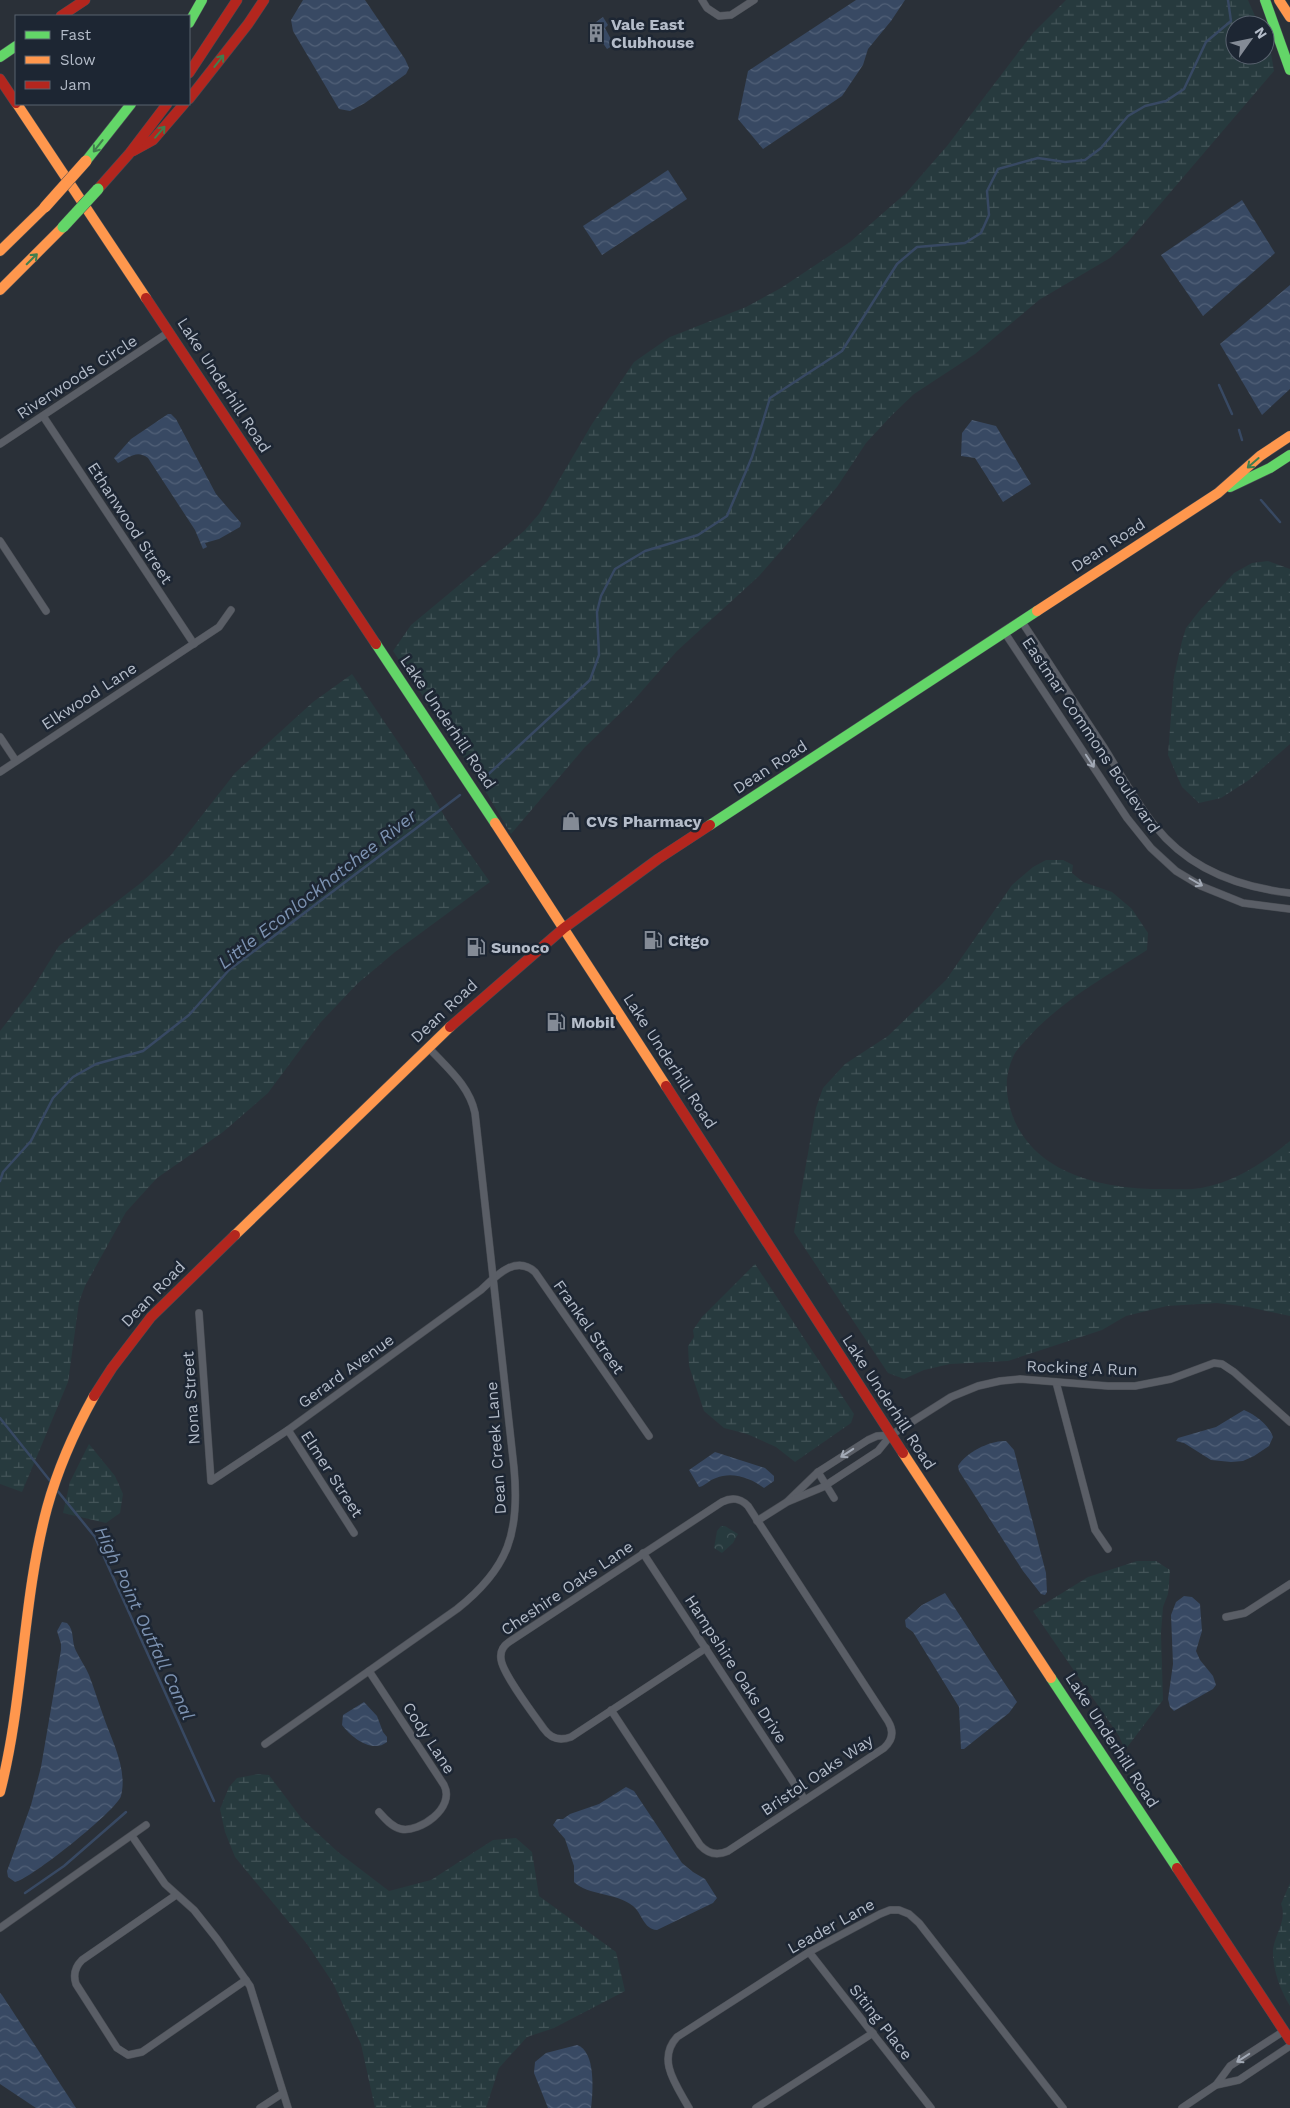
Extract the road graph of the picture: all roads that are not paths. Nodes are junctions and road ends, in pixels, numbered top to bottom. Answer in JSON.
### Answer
{"nodes":[{"id":1,"x":85,"y":0,"type":"edge"},
{"id":2,"x":202,"y":0,"type":"edge"},
{"id":3,"x":237,"y":0,"type":"edge"},
{"id":4,"x":264,"y":0,"type":"edge"},
{"id":5,"x":702,"y":0,"type":"edge"},
{"id":6,"x":754,"y":0,"type":"edge"},
{"id":7,"x":1265,"y":0,"type":"edge"},
{"id":8,"x":1279,"y":0,"type":"edge"},
{"id":9,"x":62,"y":15,"type":"edge"},
{"id":10,"x":1290,"y":17,"type":"edge"},
{"id":11,"x":190,"y":21,"type":"edge"},
{"id":12,"x":15,"y":47,"type":"edge"},
{"id":13,"x":0,"y":56,"type":"edge"},
{"id":14,"x":1290,"y":70,"type":"edge"},
{"id":15,"x":190,"y":71,"type":"edge"},
{"id":16,"x":0,"y":79,"type":"edge"},
{"id":17,"x":190,"y":98,"type":"edge"},
{"id":18,"x":15,"y":100,"type":"edge"},
{"id":19,"x":18,"y":105,"type":"edge"},
{"id":20,"x":130,"y":105,"type":"edge"},
{"id":21,"x":166,"y":105,"type":"edge"},
{"id":22,"x":183,"y":105,"type":"edge"},
{"id":23,"x":129,"y":154,"type":"junction"},
{"id":24,"x":0,"y":251,"type":"edge"},
{"id":25,"x":0,"y":290,"type":"edge"},
{"id":26,"x":169,"y":332,"type":"junction"},
{"id":27,"x":43,"y":416,"type":"junction"},
{"id":28,"x":1290,"y":436,"type":"edge"},
{"id":29,"x":0,"y":444,"type":"edge"},
{"id":30,"x":1290,"y":455,"type":"edge"},
{"id":31,"x":1218,"y":493,"type":"junction"},
{"id":32,"x":0,"y":541,"type":"edge"},
{"id":33,"x":231,"y":610,"type":"dead end"},
{"id":34,"x":46,"y":611,"type":"dead end"},
{"id":35,"x":1022,"y":622,"type":"junction"},
{"id":36,"x":1005,"y":633,"type":"junction"},
{"id":37,"x":194,"y":644,"type":"junction"},
{"id":38,"x":0,"y":737,"type":"edge"},
{"id":39,"x":16,"y":761,"type":"junction"},
{"id":40,"x":0,"y":772,"type":"edge"},
{"id":41,"x":1290,"y":893,"type":"edge"},
{"id":42,"x":1290,"y":909,"type":"edge"},
{"id":43,"x":564,"y":928,"type":"junction"},
{"id":44,"x":428,"y":1047,"type":"junction"},
{"id":45,"x":494,"y":1278,"type":"junction"},
{"id":46,"x":199,"y":1313,"type":"dead end"},
{"id":47,"x":1056,"y":1382,"type":"junction"},
{"id":48,"x":1290,"y":1422,"type":"edge"},
{"id":49,"x":288,"y":1430,"type":"junction"},
{"id":50,"x":891,"y":1435,"type":"junction"},
{"id":51,"x":649,"y":1436,"type":"dead end"},
{"id":52,"x":818,"y":1472,"type":"junction"},
{"id":53,"x":211,"y":1481,"type":"joint"},
{"id":54,"x":826,"y":1485,"type":"junction"},
{"id":55,"x":834,"y":1498,"type":"dead end"},
{"id":56,"x":787,"y":1502,"type":"junction"},
{"id":57,"x":757,"y":1521,"type":"junction"},
{"id":58,"x":354,"y":1533,"type":"dead end"},
{"id":59,"x":1108,"y":1549,"type":"dead end"},
{"id":60,"x":643,"y":1553,"type":"junction"},
{"id":61,"x":1290,"y":1584,"type":"edge"},
{"id":62,"x":1226,"y":1617,"type":"dead end"},
{"id":63,"x":706,"y":1648,"type":"junction"},
{"id":64,"x":369,"y":1671,"type":"junction"},
{"id":65,"x":611,"y":1710,"type":"junction"},
{"id":66,"x":264,"y":1744,"type":"dead end"},
{"id":67,"x":0,"y":1792,"type":"edge"},
{"id":68,"x":805,"y":1800,"type":"junction"},
{"id":69,"x":379,"y":1812,"type":"dead end"},
{"id":70,"x":146,"y":1825,"type":"dead end"},
{"id":71,"x":132,"y":1836,"type":"junction"},
{"id":72,"x":176,"y":1895,"type":"junction"},
{"id":73,"x":0,"y":1928,"type":"edge"},
{"id":74,"x":809,"y":1952,"type":"junction"},
{"id":75,"x":246,"y":1980,"type":"junction"},
{"id":76,"x":873,"y":2033,"type":"junction"},
{"id":77,"x":1287,"y":2035,"type":"edge"},
{"id":78,"x":1290,"y":2046,"type":"edge"},
{"id":79,"x":1216,"y":2085,"type":"junction"},
{"id":80,"x":283,"y":2093,"type":"junction"},
{"id":81,"x":1194,"y":2100,"type":"junction"},
{"id":82,"x":260,"y":2108,"type":"edge"},
{"id":83,"x":288,"y":2108,"type":"edge"},
{"id":84,"x":689,"y":2108,"type":"edge"},
{"id":85,"x":756,"y":2108,"type":"edge"},
{"id":86,"x":931,"y":2108,"type":"edge"},
{"id":87,"x":1064,"y":2108,"type":"edge"},
{"id":88,"x":1182,"y":2108,"type":"edge"},
{"id":89,"x":1199,"y":2108,"type":"edge"}],
"edges":[{"from":1,"to":9,"type":"main road"},
{"from":2,"to":11,"type":"main road"},
{"from":3,"to":15,"type":"main road"},
{"from":17,"to":4,"type":"main road","one_way":true},
{"from":5,"to":6,"type":"street"},
{"from":7,"to":14,"type":"main road"},
{"from":8,"to":10,"type":"main road"},
{"from":12,"to":13,"type":"main road"},
{"from":16,"to":18,"type":"main road","name":"Lake Underhill Road"},
{"from":19,"to":26,"type":"main road","name":"Lake Underhill Road"},
{"from":20,"to":24,"type":"main road","one_way":true,"bridge":true},
{"from":21,"to":23,"type":"main road"},
{"from":23,"to":22,"type":"main road","one_way":true},
{"from":25,"to":23,"type":"main road","one_way":true,"bridge":true},
{"from":26,"to":27,"type":"street","name":"Riverwoods Circle"},
{"from":26,"to":43,"type":"main road","name":"Lake Underhill Road"},
{"from":27,"to":29,"type":"street","name":"Riverwoods Circle"},
{"from":27,"to":37,"type":"street","name":"Ethanwood Street"},
{"from":28,"to":31,"type":"main road","name":"Dean Road","one_way":true},
{"from":30,"to":31,"type":"main road","name":"Dean Road"},
{"from":31,"to":35,"type":"main road","name":"Dean Road"},
{"from":32,"to":34,"type":"street"},
{"from":33,"to":37,"type":"street","name":"Elkwood Lane"},
{"from":35,"to":36,"type":"main road","name":"Dean Road"},
{"from":35,"to":41,"type":"street","name":"Eastmar Commons Boulevard"},
{"from":36,"to":42,"type":"street","name":"Eastmar Commons Boulevard","one_way":true},
{"from":36,"to":43,"type":"main road","name":"Dean Road"},
{"from":37,"to":39,"type":"street","name":"Elkwood Lane"},
{"from":38,"to":39,"type":"street"},
{"from":39,"to":40,"type":"street","name":"Elkwood Lane"},
{"from":43,"to":44,"type":"main road","name":"Dean Road"},
{"from":43,"to":50,"type":"main road","name":"Lake Underhill Road"},
{"from":44,"to":45,"type":"street","name":"Dean Creek Lane"},
{"from":44,"to":67,"type":"main road","name":"Dean Road"},
{"from":45,"to":49,"type":"street","name":"Gerard Avenue"},
{"from":45,"to":51,"type":"street","name":"Frankel Street"},
{"from":45,"to":64,"type":"street","name":"Dean Creek Lane"},
{"from":46,"to":53,"type":"street","name":"Nona Street"},
{"from":47,"to":48,"type":"street","name":"Rocking A Run"},
{"from":47,"to":50,"type":"street","name":"Rocking A Run"},
{"from":47,"to":59,"type":"street"},
{"from":49,"to":53,"type":"street","name":"Gerard Avenue"},
{"from":49,"to":58,"type":"street","name":"Elmer Street"},
{"from":50,"to":52,"type":"street","name":"Rocking A Run","one_way":true},
{"from":50,"to":54,"type":"street","name":"Rocking A Run"},
{"from":50,"to":77,"type":"main road","name":"Lake Underhill Road"},
{"from":52,"to":54,"type":"street"},
{"from":52,"to":56,"type":"street","name":"Rocking A Run"},
{"from":54,"to":55,"type":"street"},
{"from":54,"to":56,"type":"street","name":"Rocking A Run"},
{"from":56,"to":57,"type":"street","name":"Rocking A Run"},
{"from":57,"to":60,"type":"street","name":"Cheshire Oaks Lane"},
{"from":57,"to":68,"type":"street","name":"Bristol Oaks Way"},
{"from":60,"to":63,"type":"street","name":"Hampshire Oaks Drive"},
{"from":60,"to":65,"type":"street","name":"Cheshire Oaks Lane"},
{"from":61,"to":62,"type":"street"},
{"from":63,"to":65,"type":"street","name":"Cheshire Oaks Lane"},
{"from":63,"to":68,"type":"street","name":"Hampshire Oaks Drive"},
{"from":64,"to":66,"type":"street","name":"Dean Creek Lane"},
{"from":64,"to":69,"type":"street","name":"Cody Lane"},
{"from":65,"to":68,"type":"street","name":"Bristol Oaks Way"},
{"from":70,"to":71,"type":"street"},
{"from":71,"to":72,"type":"street"},
{"from":71,"to":73,"type":"street"},
{"from":72,"to":75,"type":"street"},
{"from":72,"to":75,"type":"street"},
{"from":74,"to":76,"type":"street","name":"Siting Place"},
{"from":74,"to":84,"type":"street","name":"Leader Lane"},
{"from":74,"to":87,"type":"street","name":"Leader Lane"},
{"from":75,"to":80,"type":"street"},
{"from":76,"to":85,"type":"street"},
{"from":76,"to":86,"type":"street","name":"Siting Place"},
{"from":77,"to":79,"type":"street","one_way":true},
{"from":78,"to":79,"type":"street"},
{"from":79,"to":81,"type":"street"},
{"from":80,"to":82,"type":"street"},
{"from":80,"to":83,"type":"street"},
{"from":81,"to":88,"type":"street"},
{"from":81,"to":89,"type":"street"}]}
